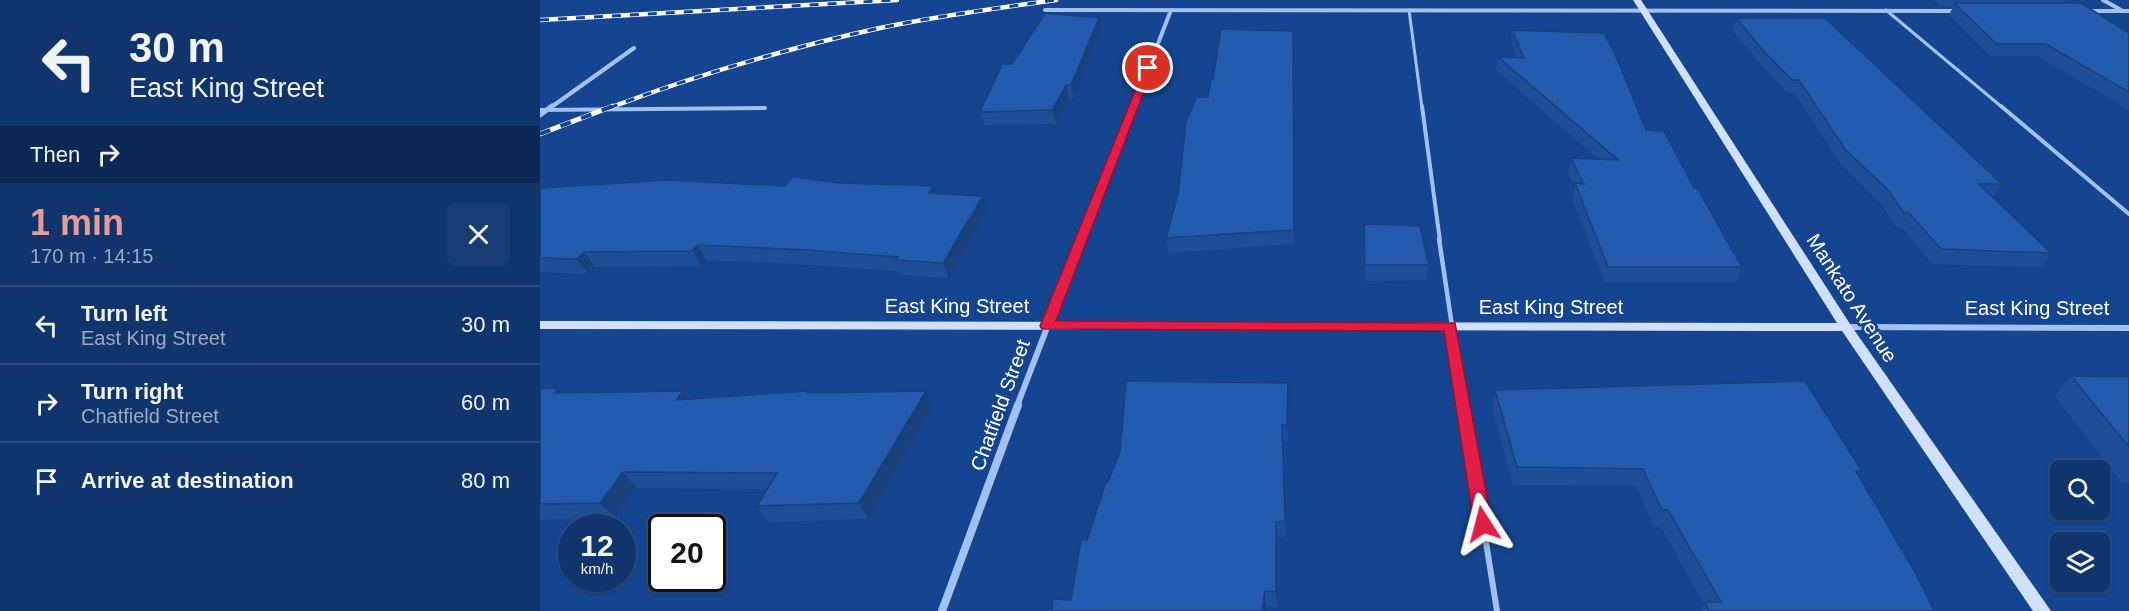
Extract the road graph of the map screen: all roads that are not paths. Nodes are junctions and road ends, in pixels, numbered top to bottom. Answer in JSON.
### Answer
{"nodes":[{"id":1,"x":2103,"y":0,"type":"edge"},
{"id":2,"x":1641,"y":5,"type":"edge"},
{"id":3,"x":1045,"y":10,"type":"dead end"},
{"id":4,"x":1171,"y":10,"type":"junction"},
{"id":5,"x":1409,"y":10,"type":"junction"},
{"id":6,"x":1886,"y":10,"type":"junction"},
{"id":7,"x":1968,"y":10,"type":"edge"},
{"id":8,"x":2086,"y":11,"type":"edge"},
{"id":9,"x":2122,"y":11,"type":"junction"},
{"id":10,"x":2129,"y":12,"type":"edge"},
{"id":11,"x":634,"y":48,"type":"dead end"},
{"id":12,"x":765,"y":108,"type":"dead end"},
{"id":13,"x":540,"y":110,"type":"edge"},
{"id":14,"x":547,"y":110,"type":"junction"},
{"id":15,"x":540,"y":115,"type":"edge"},
{"id":16,"x":2129,"y":214,"type":"edge"},
{"id":17,"x":540,"y":325,"type":"edge"},
{"id":18,"x":1047,"y":326,"type":"junction"},
{"id":19,"x":1450,"y":327,"type":"junction"},
{"id":20,"x":1846,"y":327,"type":"junction"},
{"id":21,"x":2129,"y":328,"type":"edge"},
{"id":22,"x":942,"y":611,"type":"edge"},
{"id":23,"x":1497,"y":611,"type":"edge"},
{"id":24,"x":2043,"y":611,"type":"edge"}],
"edges":[{"from":1,"to":9,"type":"street"},
{"from":2,"to":5,"type":"street"},
{"from":2,"to":6,"type":"street"},
{"from":2,"to":20,"type":"street","name":"Mankato Avenue"},
{"from":3,"to":4,"type":"street"},
{"from":4,"to":5,"type":"street"},
{"from":4,"to":18,"type":"street","name":"Chatfield Street"},
{"from":5,"to":19,"type":"lane"},
{"from":6,"to":7,"type":"street"},
{"from":6,"to":16,"type":"lane"},
{"from":8,"to":9,"type":"street"},
{"from":9,"to":10,"type":"street"},
{"from":11,"to":14,"type":"street"},
{"from":12,"to":14,"type":"lane"},
{"from":13,"to":14,"type":"lane"},
{"from":14,"to":15,"type":"street"},
{"from":17,"to":18,"type":"street","name":"East King Street"},
{"from":18,"to":19,"type":"street","name":"East King Street"},
{"from":18,"to":22,"type":"street","name":"Chatfield Street"},
{"from":19,"to":20,"type":"street","name":"East King Street"},
{"from":19,"to":23,"type":"lane"},
{"from":20,"to":21,"type":"street","name":"East King Street"},
{"from":20,"to":24,"type":"street","name":"Mankato Avenue"}]}
